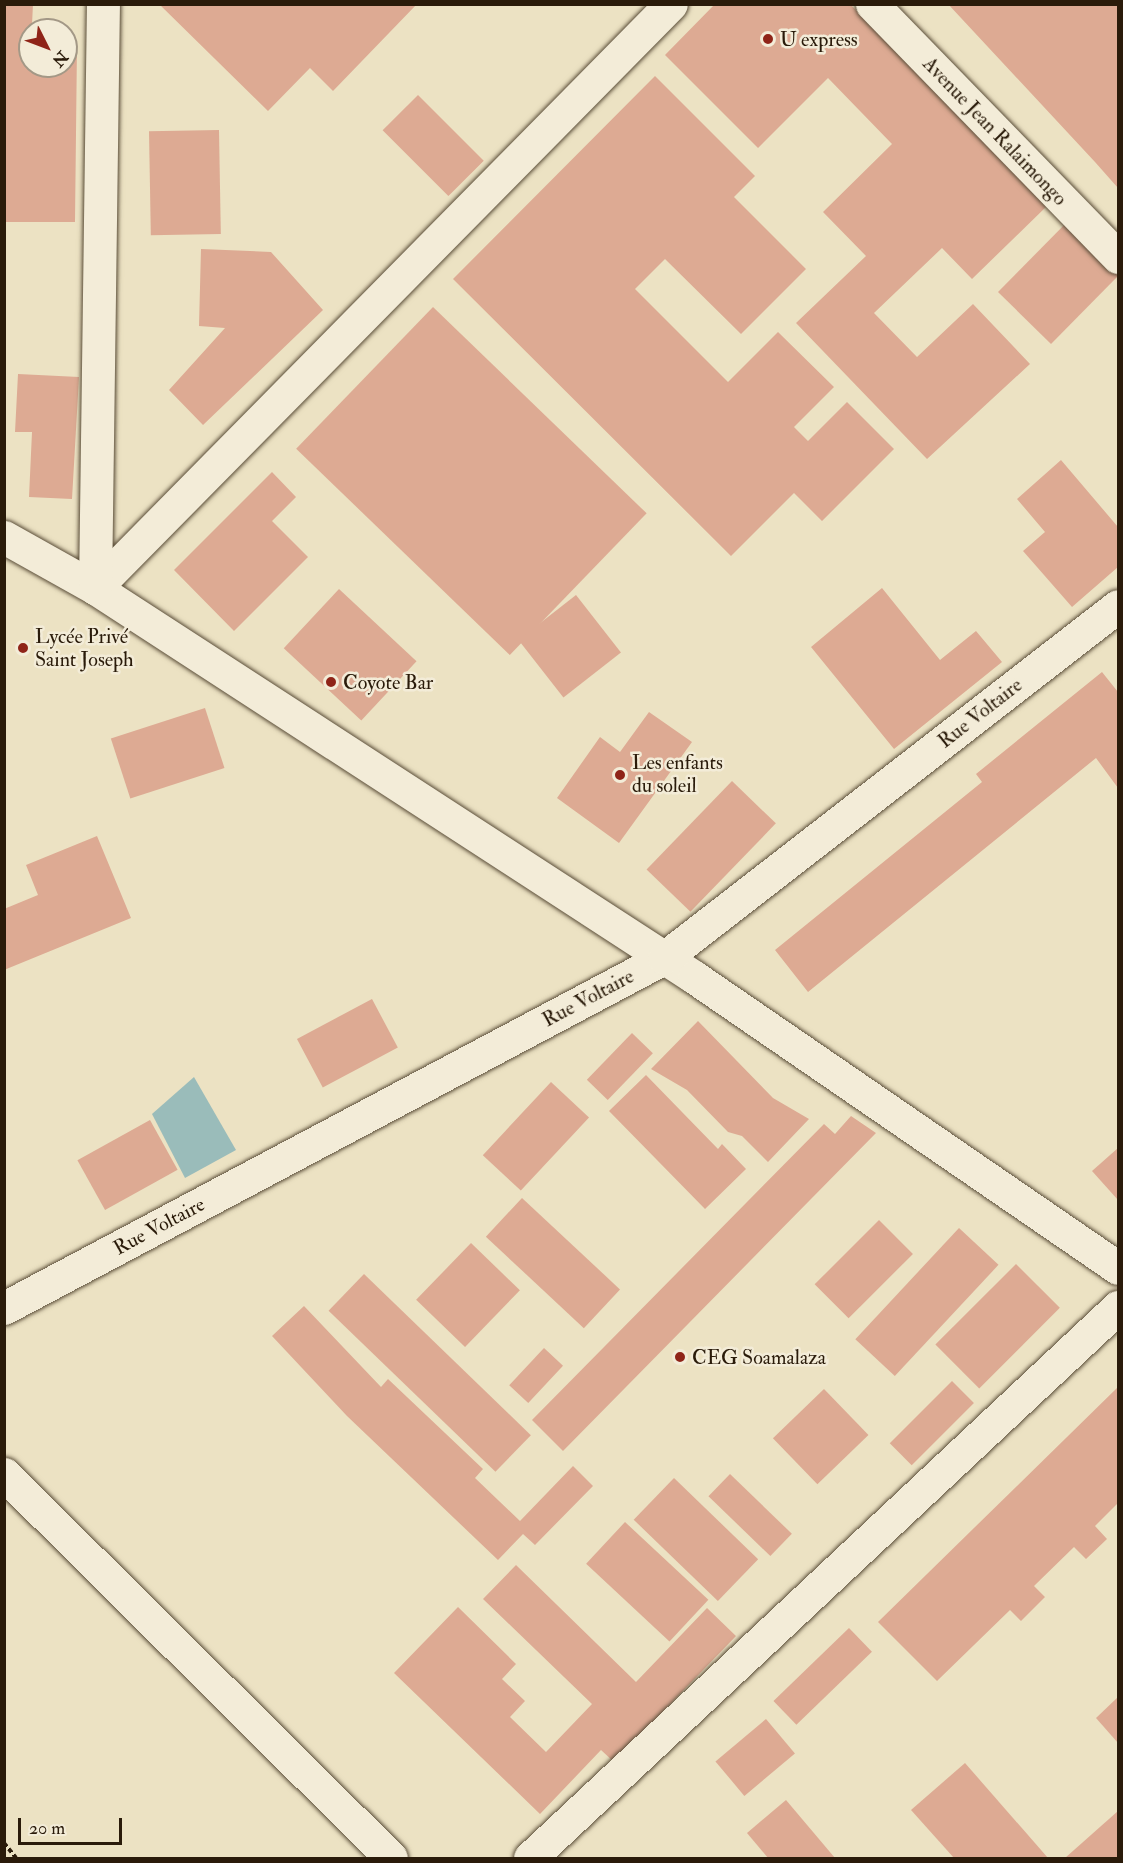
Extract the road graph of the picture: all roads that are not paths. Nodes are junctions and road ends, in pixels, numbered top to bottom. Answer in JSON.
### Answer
{"nodes":[{"id":1,"x":103,"y":4,"type":"edge"},
{"id":2,"x":671,"y":4,"type":"edge"},
{"id":3,"x":872,"y":4,"type":"edge"},
{"id":4,"x":1119,"y":257,"type":"edge"},
{"id":5,"x":4,"y":537,"type":"edge"},
{"id":6,"x":95,"y":588,"type":"junction"},
{"id":7,"x":1119,"y":606,"type":"edge"},
{"id":8,"x":664,"y":958,"type":"junction"},
{"id":9,"x":1119,"y":1268,"type":"edge"},
{"id":10,"x":1119,"y":1307,"type":"edge"},
{"id":11,"x":4,"y":1308,"type":"edge"},
{"id":12,"x":4,"y":1474,"type":"edge"},
{"id":13,"x":391,"y":1858,"type":"edge"},
{"id":14,"x":530,"y":1858,"type":"edge"}],
"edges":[{"from":1,"to":6,"type":"street"},
{"from":2,"to":6,"type":"street"},
{"from":3,"to":4,"type":"street","name":"Avenue Jean Ralaimongo"},
{"from":5,"to":6,"type":"street"},
{"from":6,"to":8,"type":"street"},
{"from":7,"to":8,"type":"street","name":"Rue Voltaire"},
{"from":8,"to":9,"type":"street"},
{"from":8,"to":11,"type":"street","name":"Rue Voltaire"},
{"from":10,"to":14,"type":"street"},
{"from":12,"to":13,"type":"street"}]}
